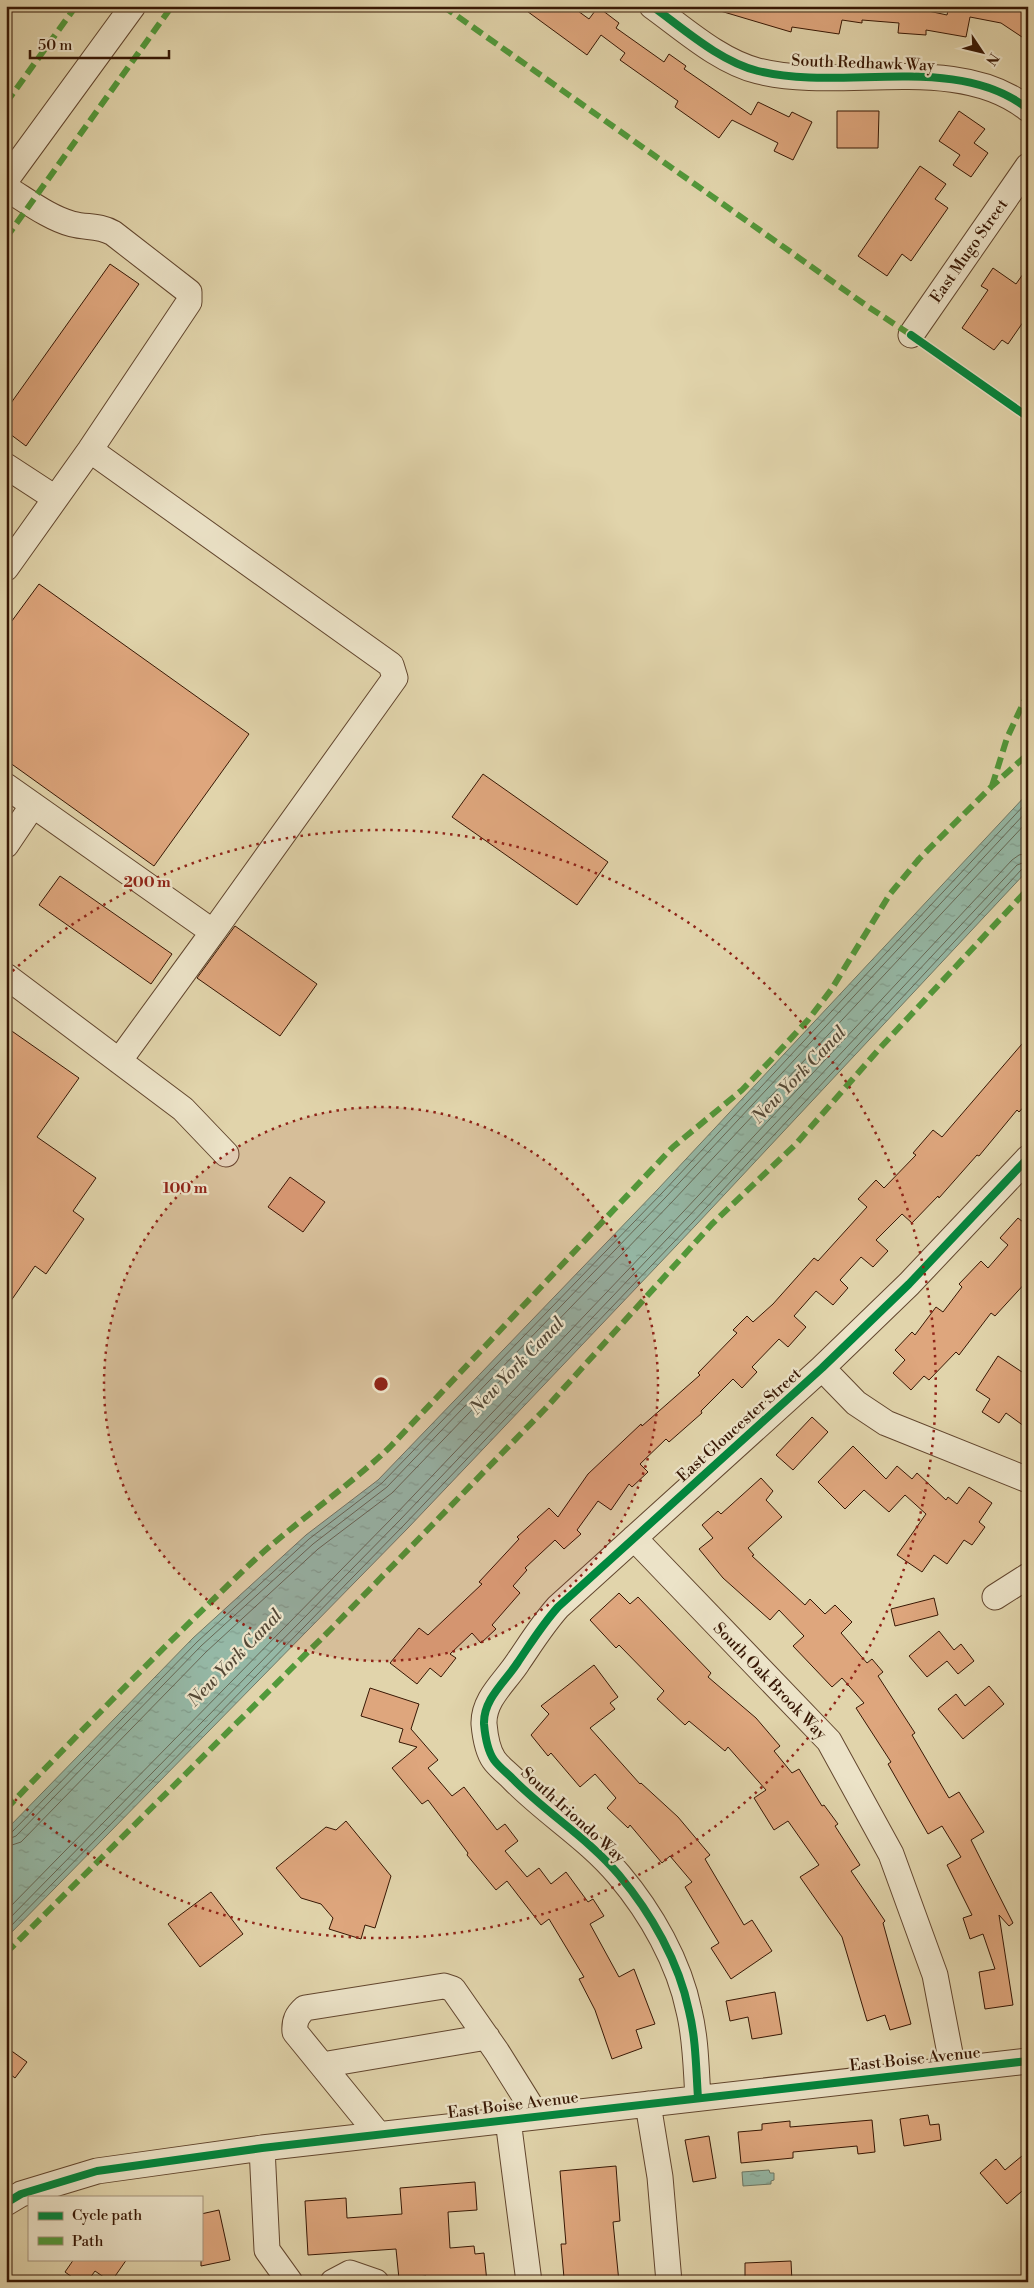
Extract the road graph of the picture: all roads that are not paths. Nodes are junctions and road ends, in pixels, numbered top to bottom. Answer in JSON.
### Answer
{"nodes":[{"id":1,"x":132,"y":6,"type":"edge"},
{"id":2,"x":652,"y":6,"type":"edge"},
{"id":3,"x":680,"y":14,"type":"edge"},
{"id":4,"x":1028,"y":109,"type":"edge"},
{"id":5,"x":1028,"y":166,"type":"edge"},
{"id":6,"x":6,"y":180,"type":"edge"},
{"id":7,"x":6,"y":188,"type":"edge"},
{"id":8,"x":911,"y":335,"type":"dead end"},
{"id":9,"x":90,"y":450,"type":"junction"},
{"id":10,"x":6,"y":466,"type":"edge"},
{"id":11,"x":55,"y":498,"type":"junction"},
{"id":12,"x":6,"y":568,"type":"edge"},
{"id":13,"x":6,"y":786,"type":"edge"},
{"id":14,"x":33,"y":805,"type":"junction"},
{"id":15,"x":6,"y":845,"type":"edge"},
{"id":16,"x":213,"y":932,"type":"junction"},
{"id":17,"x":6,"y":976,"type":"edge"},
{"id":18,"x":119,"y":1061,"type":"junction"},
{"id":19,"x":226,"y":1154,"type":"dead end"},
{"id":20,"x":1028,"y":1158,"type":"edge"},
{"id":21,"x":822,"y":1368,"type":"junction"},
{"id":22,"x":1028,"y":1480,"type":"edge"},
{"id":23,"x":634,"y":1538,"type":"junction"},
{"id":24,"x":1028,"y":1576,"type":"edge"},
{"id":25,"x":995,"y":1597,"type":"dead end"},
{"id":26,"x":484,"y":1721,"type":"joint"},
{"id":27,"x":486,"y":2037,"type":"junction"},
{"id":28,"x":1028,"y":2061,"type":"edge"},
{"id":29,"x":322,"y":2065,"type":"junction"},
{"id":30,"x":953,"y":2069,"type":"junction"},
{"id":31,"x":698,"y":2098,"type":"junction"},
{"id":32,"x":648,"y":2104,"type":"junction"},
{"id":33,"x":537,"y":2116,"type":"junction"},
{"id":34,"x":508,"y":2120,"type":"junction"},
{"id":35,"x":378,"y":2134,"type":"junction"},
{"id":36,"x":262,"y":2148,"type":"junction"},
{"id":37,"x":6,"y":2202,"type":"edge"},
{"id":38,"x":290,"y":2282,"type":"edge"},
{"id":39,"x":333,"y":2282,"type":"edge"},
{"id":40,"x":376,"y":2282,"type":"edge"},
{"id":41,"x":529,"y":2282,"type":"edge"},
{"id":42,"x":669,"y":2282,"type":"edge"}],
"edges":[{"from":1,"to":6,"type":"street"},
{"from":2,"to":3,"type":"street","name":"South Redhawk Way"},
{"from":3,"to":4,"type":"street","name":"South Redhawk Way"},
{"from":5,"to":8,"type":"street","name":"East Mugo Street"},
{"from":7,"to":9,"type":"street"},
{"from":9,"to":11,"type":"street"},
{"from":9,"to":16,"type":"street"},
{"from":10,"to":11,"type":"street"},
{"from":11,"to":12,"type":"street"},
{"from":13,"to":14,"type":"street"},
{"from":14,"to":15,"type":"street"},
{"from":14,"to":16,"type":"street"},
{"from":16,"to":18,"type":"street"},
{"from":17,"to":18,"type":"street"},
{"from":18,"to":19,"type":"street"},
{"from":20,"to":21,"type":"street","name":"East Gloucester Street"},
{"from":21,"to":22,"type":"street"},
{"from":21,"to":23,"type":"street","name":"East Gloucester Street"},
{"from":23,"to":26,"type":"street","name":"East Gloucester Street"},
{"from":23,"to":30,"type":"street","name":"South Oak Brook Way"},
{"from":24,"to":25,"type":"street"},
{"from":26,"to":31,"type":"street","name":"South Iriondo Way"},
{"from":27,"to":29,"type":"street"},
{"from":27,"to":29,"type":"street"},
{"from":27,"to":33,"type":"street"},
{"from":28,"to":30,"type":"street","name":"East Boise Avenue"},
{"from":29,"to":35,"type":"street"},
{"from":30,"to":31,"type":"street","name":"East Boise Avenue"},
{"from":31,"to":32,"type":"street","name":"East Boise Avenue"},
{"from":32,"to":33,"type":"street","name":"East Boise Avenue"},
{"from":32,"to":42,"type":"street"},
{"from":33,"to":34,"type":"street","name":"East Boise Avenue"},
{"from":34,"to":35,"type":"street","name":"East Boise Avenue"},
{"from":34,"to":41,"type":"street"},
{"from":35,"to":36,"type":"street","name":"East Boise Avenue"},
{"from":36,"to":37,"type":"street","name":"East Boise Avenue"},
{"from":36,"to":38,"type":"street"},
{"from":39,"to":40,"type":"street"}]}
